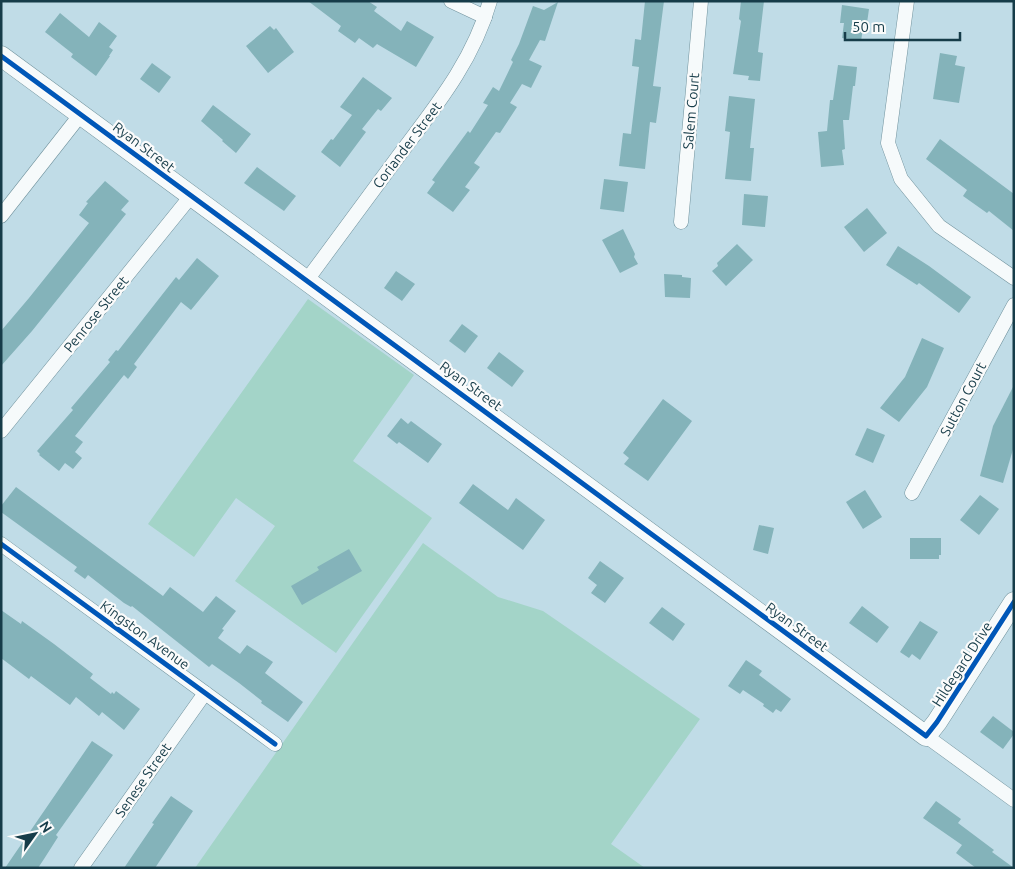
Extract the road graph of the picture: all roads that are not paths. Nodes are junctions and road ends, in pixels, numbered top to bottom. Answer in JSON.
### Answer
{"nodes":[{"id":1,"x":451,"y":1,"type":"edge"},
{"id":2,"x":490,"y":1,"type":"edge"},
{"id":3,"x":701,"y":1,"type":"edge"},
{"id":4,"x":907,"y":1,"type":"edge"},
{"id":5,"x":485,"y":17,"type":"junction"},
{"id":6,"x":1,"y":56,"type":"edge"},
{"id":7,"x":81,"y":114,"type":"junction"},
{"id":8,"x":191,"y":196,"type":"junction"},
{"id":9,"x":1,"y":216,"type":"edge"},
{"id":10,"x":681,"y":222,"type":"dead end"},
{"id":11,"x":1014,"y":278,"type":"edge"},
{"id":12,"x":307,"y":280,"type":"junction"},
{"id":13,"x":1014,"y":305,"type":"edge"},
{"id":14,"x":1,"y":431,"type":"edge"},
{"id":15,"x":912,"y":493,"type":"dead end"},
{"id":16,"x":1,"y":544,"type":"edge"},
{"id":17,"x":1014,"y":602,"type":"edge"},
{"id":18,"x":205,"y":693,"type":"junction"},
{"id":19,"x":926,"y":736,"type":"junction"},
{"id":20,"x":275,"y":744,"type":"dead end"},
{"id":21,"x":1014,"y":800,"type":"edge"},
{"id":22,"x":81,"y":868,"type":"edge"}],
"edges":[{"from":1,"to":5,"type":"street"},
{"from":2,"to":5,"type":"street","name":"Coriander Street"},
{"from":3,"to":10,"type":"street","name":"Salem Court"},
{"from":4,"to":11,"type":"street"},
{"from":5,"to":12,"type":"street","name":"Coriander Street"},
{"from":6,"to":7,"type":"street","name":"Ryan Street"},
{"from":7,"to":8,"type":"street","name":"Ryan Street"},
{"from":7,"to":9,"type":"street"},
{"from":8,"to":12,"type":"street","name":"Ryan Street"},
{"from":8,"to":14,"type":"street","name":"Penrose Street"},
{"from":12,"to":19,"type":"street","name":"Ryan Street"},
{"from":13,"to":15,"type":"street","name":"Sutton Court"},
{"from":16,"to":18,"type":"street","name":"Kingston Avenue"},
{"from":17,"to":19,"type":"street","name":"Hildegard Drive"},
{"from":18,"to":20,"type":"street","name":"Kingston Avenue"},
{"from":18,"to":22,"type":"street","name":"Senese Street"},
{"from":19,"to":21,"type":"street","name":"Ryan Street"}]}
